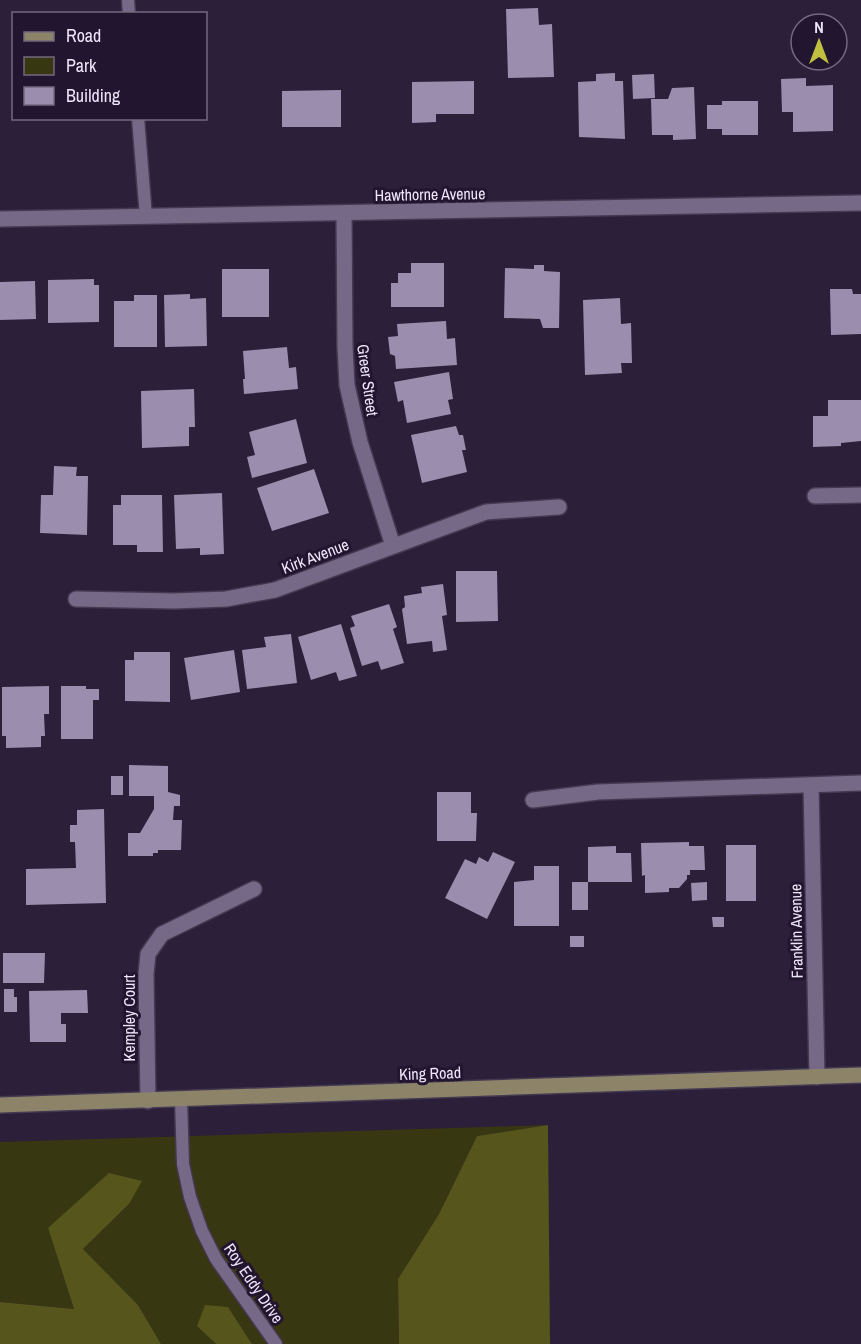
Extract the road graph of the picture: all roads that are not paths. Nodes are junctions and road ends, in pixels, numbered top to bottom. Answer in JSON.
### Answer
{"nodes":[{"id":1,"x":138,"y":120,"type":"edge"},
{"id":2,"x":861,"y":203,"type":"edge"},
{"id":3,"x":344,"y":214,"type":"junction"},
{"id":4,"x":146,"y":217,"type":"junction"},
{"id":5,"x":0,"y":219,"type":"edge"},
{"id":6,"x":861,"y":495,"type":"edge"},
{"id":7,"x":815,"y":496,"type":"dead end"},
{"id":8,"x":560,"y":507,"type":"dead end"},
{"id":9,"x":393,"y":546,"type":"junction"},
{"id":10,"x":76,"y":599,"type":"dead end"},
{"id":11,"x":861,"y":783,"type":"edge"},
{"id":12,"x":811,"y":785,"type":"junction"},
{"id":13,"x":533,"y":800,"type":"dead end"},
{"id":14,"x":254,"y":889,"type":"dead end"},
{"id":15,"x":861,"y":1076,"type":"edge"},
{"id":16,"x":817,"y":1077,"type":"junction"},
{"id":17,"x":181,"y":1099,"type":"junction"},
{"id":18,"x":148,"y":1101,"type":"junction"},
{"id":19,"x":0,"y":1105,"type":"edge"},
{"id":20,"x":276,"y":1344,"type":"edge"}],
"edges":[{"from":1,"to":4,"type":"lane"},
{"from":2,"to":3,"type":"street","name":"Hawthorne Avenue"},
{"from":3,"to":4,"type":"street","name":"Hawthorne Avenue"},
{"from":3,"to":9,"type":"street","name":"Greer Street"},
{"from":4,"to":5,"type":"street","name":"Hawthorne Avenue"},
{"from":6,"to":7,"type":"street"},
{"from":8,"to":9,"type":"street","name":"Kirk Avenue"},
{"from":9,"to":10,"type":"street","name":"Kirk Avenue"},
{"from":11,"to":12,"type":"street"},
{"from":12,"to":13,"type":"street"},
{"from":12,"to":16,"type":"street","name":"Franklin Avenue"},
{"from":14,"to":18,"type":"street","name":"Kempley Court"},
{"from":15,"to":16,"type":"street","name":"King Road"},
{"from":16,"to":17,"type":"street","name":"King Road"},
{"from":17,"to":18,"type":"street","name":"King Road"},
{"from":17,"to":20,"type":"lane","name":"Roy Eddy Drive"},
{"from":18,"to":19,"type":"street","name":"King Road"}]}
